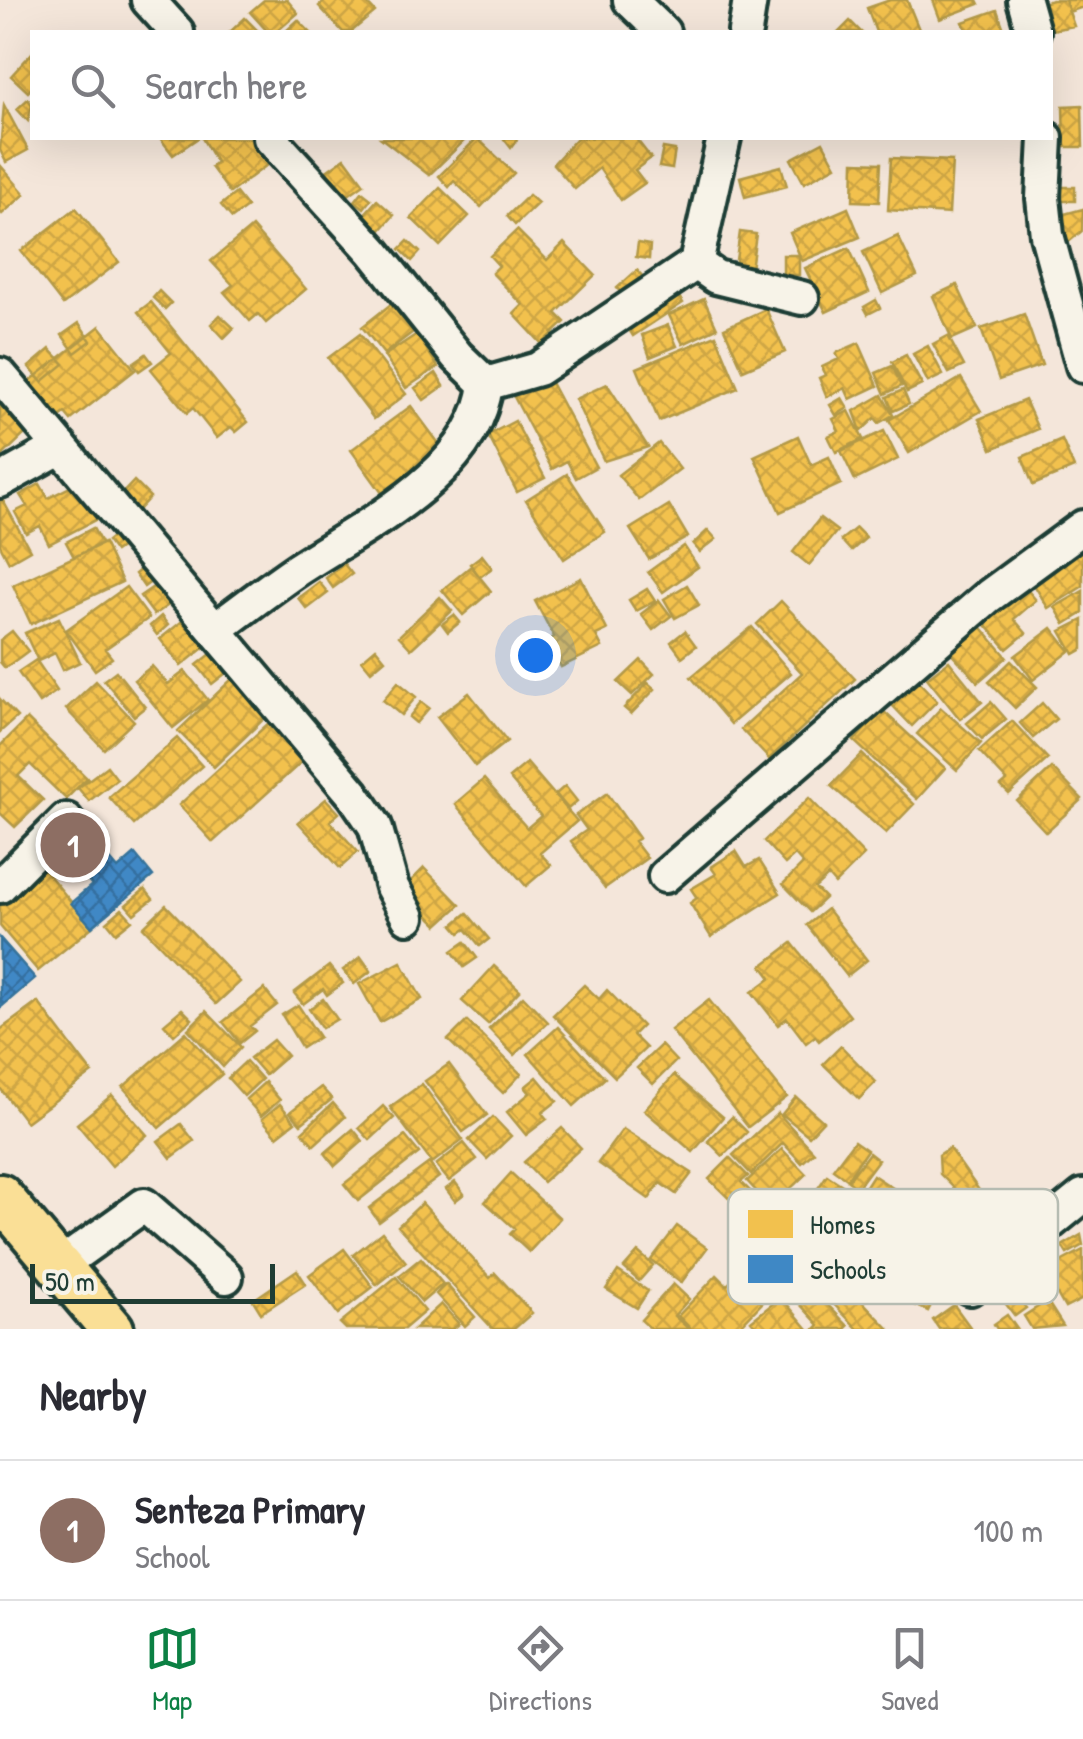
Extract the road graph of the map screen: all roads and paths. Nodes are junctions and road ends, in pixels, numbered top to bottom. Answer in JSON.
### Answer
{"nodes":[{"id":1,"x":148,"y":0,"type":"edge"},
{"id":2,"x":630,"y":0,"type":"edge"},
{"id":3,"x":750,"y":0,"type":"edge"},
{"id":4,"x":1024,"y":0,"type":"edge"},
{"id":5,"x":174,"y":30,"type":"edge"},
{"id":6,"x":662,"y":30,"type":"edge"},
{"id":7,"x":745,"y":30,"type":"edge"},
{"id":8,"x":1032,"y":30,"type":"edge"},
{"id":9,"x":272,"y":140,"type":"edge"},
{"id":10,"x":724,"y":140,"type":"edge"},
{"id":11,"x":1046,"y":140,"type":"edge"},
{"id":12,"x":696,"y":263,"type":"junction"},
{"id":13,"x":802,"y":298,"type":"dead end"},
{"id":14,"x":1083,"y":366,"type":"edge"},
{"id":15,"x":0,"y":375,"type":"edge"},
{"id":16,"x":486,"y":384,"type":"junction"},
{"id":17,"x":62,"y":447,"type":"junction"},
{"id":18,"x":0,"y":480,"type":"edge"},
{"id":19,"x":1083,"y":527,"type":"edge"},
{"id":20,"x":216,"y":629,"type":"junction"},
{"id":21,"x":66,"y":820,"type":"dead end"},
{"id":22,"x":665,"y":876,"type":"dead end"},
{"id":23,"x":0,"y":886,"type":"edge"},
{"id":24,"x":408,"y":917,"type":"dead end"},
{"id":25,"x":0,"y":1196,"type":"edge"},
{"id":26,"x":1083,"y":1196,"type":"edge"},
{"id":27,"x":1058,"y":1216,"type":"edge"},
{"id":28,"x":59,"y":1266,"type":"junction"},
{"id":29,"x":226,"y":1276,"type":"dead end"},
{"id":30,"x":112,"y":1329,"type":"edge"}],
"edges":[{"from":1,"to":5,"type":"street"},
{"from":2,"to":6,"type":"street"},
{"from":3,"to":7,"type":"street"},
{"from":4,"to":8,"type":"street"},
{"from":9,"to":16,"type":"street"},
{"from":10,"to":12,"type":"street"},
{"from":11,"to":14,"type":"street"},
{"from":12,"to":13,"type":"street"},
{"from":12,"to":16,"type":"street"},
{"from":15,"to":17,"type":"street"},
{"from":16,"to":20,"type":"street"},
{"from":17,"to":18,"type":"street"},
{"from":17,"to":20,"type":"street"},
{"from":19,"to":22,"type":"street"},
{"from":20,"to":24,"type":"street"},
{"from":21,"to":23,"type":"street"},
{"from":25,"to":28,"type":"main road"},
{"from":26,"to":27,"type":"street"},
{"from":28,"to":29,"type":"street"},
{"from":28,"to":30,"type":"main road"}]}
